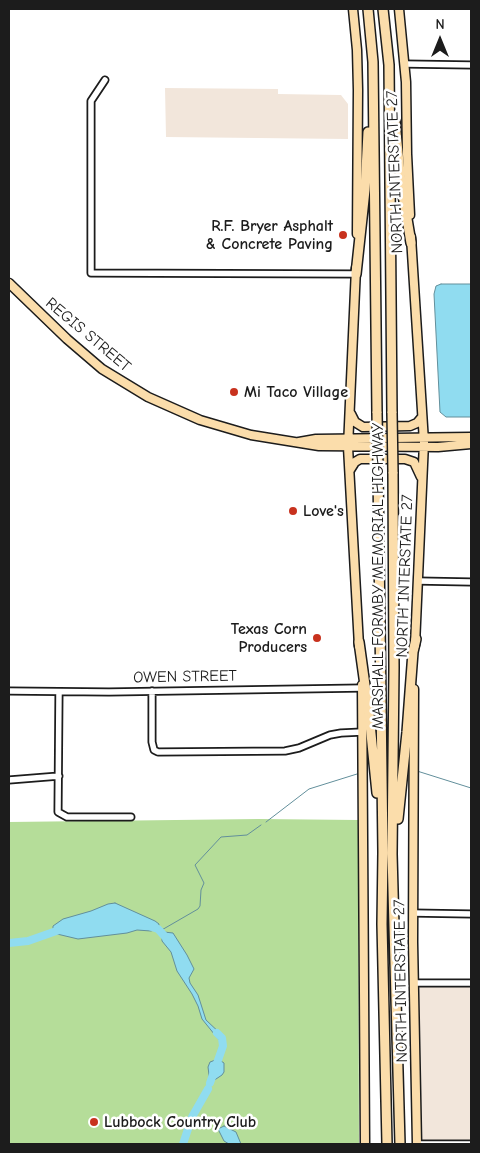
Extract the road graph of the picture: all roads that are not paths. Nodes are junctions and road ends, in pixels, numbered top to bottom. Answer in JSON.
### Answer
{"nodes":[{"id":1,"x":353,"y":9,"type":"edge"},
{"id":2,"x":368,"y":9,"type":"edge"},
{"id":3,"x":383,"y":9,"type":"edge"},
{"id":4,"x":399,"y":9,"type":"edge"},
{"id":5,"x":373,"y":62,"type":"junction"},
{"id":6,"x":405,"y":64,"type":"junction"},
{"id":7,"x":389,"y":65,"type":"junction"},
{"id":8,"x":471,"y":65,"type":"edge"},
{"id":9,"x":105,"y":80,"type":"dead end"},
{"id":10,"x":411,"y":243,"type":"junction"},
{"id":11,"x":356,"y":274,"type":"junction"},
{"id":12,"x":9,"y":283,"type":"edge"},
{"id":13,"x":350,"y":412,"type":"junction"},
{"id":14,"x":422,"y":417,"type":"junction"},
{"id":15,"x":424,"y":437,"type":"junction"},
{"id":16,"x":471,"y":437,"type":"edge"},
{"id":17,"x":349,"y":442,"type":"junction"},
{"id":18,"x":471,"y":444,"type":"edge"},
{"id":19,"x":424,"y":447,"type":"junction"},
{"id":20,"x":350,"y":470,"type":"junction"},
{"id":21,"x":422,"y":481,"type":"junction"},
{"id":22,"x":418,"y":582,"type":"junction"},
{"id":23,"x":471,"y":582,"type":"edge"},
{"id":24,"x":416,"y":639,"type":"junction"},
{"id":25,"x":359,"y":642,"type":"junction"},
{"id":26,"x":362,"y":688,"type":"junction"},
{"id":27,"x":9,"y":691,"type":"edge"},
{"id":28,"x":59,"y":692,"type":"junction"},
{"id":29,"x":152,"y":692,"type":"junction"},
{"id":30,"x":362,"y":732,"type":"junction"},
{"id":31,"x":59,"y":776,"type":"junction"},
{"id":32,"x":9,"y":780,"type":"edge"},
{"id":33,"x":131,"y":817,"type":"dead end"},
{"id":34,"x":392,"y":854,"type":"junction"},
{"id":35,"x":413,"y":913,"type":"junction"},
{"id":36,"x":471,"y":914,"type":"edge"},
{"id":37,"x":382,"y":916,"type":"junction"},
{"id":38,"x":414,"y":983,"type":"junction"},
{"id":39,"x":471,"y":983,"type":"edge"},
{"id":40,"x":398,"y":1073,"type":"junction"},
{"id":41,"x":386,"y":1122,"type":"junction"},
{"id":42,"x":365,"y":1144,"type":"edge"},
{"id":43,"x":383,"y":1144,"type":"edge"},
{"id":44,"x":387,"y":1144,"type":"edge"},
{"id":45,"x":400,"y":1144,"type":"edge"},
{"id":46,"x":404,"y":1144,"type":"edge"},
{"id":47,"x":417,"y":1144,"type":"edge"},
{"id":48,"x":471,"y":1144,"type":"edge"}],
"edges":[{"from":1,"to":11,"type":"main road","name":"NORTH INTERSTATE 27"},
{"from":2,"to":5,"type":"highway","name":"MARSHALL FORMBY MEMORIAL HIGHWAY"},
{"from":3,"to":7,"type":"highway","name":"MARSHALL FORMBY MEMORIAL HIGHWAY"},
{"from":4,"to":6,"type":"main road","name":"NORTH INTERSTATE 27"},
{"from":5,"to":11,"type":"highway"},
{"from":5,"to":37,"type":"highway","name":"MARSHALL FORMBY MEMORIAL HIGHWAY","bridge":true},
{"from":6,"to":8,"type":"street"},
{"from":6,"to":10,"type":"main road","name":"NORTH INTERSTATE 27"},
{"from":7,"to":10,"type":"highway"},
{"from":7,"to":34,"type":"highway","name":"MARSHALL FORMBY MEMORIAL HIGHWAY","bridge":true},
{"from":9,"to":11,"type":"street"},
{"from":10,"to":14,"type":"main road","name":"NORTH INTERSTATE 27"},
{"from":11,"to":13,"type":"main road","name":"NORTH INTERSTATE 27"},
{"from":12,"to":17,"type":"main road","name":"REGIS STREET"},
{"from":13,"to":14,"type":"main road"},
{"from":13,"to":17,"type":"main road","name":"NORTH INTERSTATE 27"},
{"from":14,"to":15,"type":"main road","name":"NORTH INTERSTATE 27"},
{"from":15,"to":16,"type":"main road","name":"REGIS STREET"},
{"from":15,"to":17,"type":"main road","name":"REGIS STREET"},
{"from":15,"to":19,"type":"main road","name":"NORTH INTERSTATE 27"},
{"from":17,"to":19,"type":"main road","name":"REGIS STREET"},
{"from":17,"to":20,"type":"main road","name":"NORTH INTERSTATE 27"},
{"from":18,"to":19,"type":"main road","name":"REGIS STREET"},
{"from":19,"to":21,"type":"main road","name":"NORTH INTERSTATE 27"},
{"from":20,"to":21,"type":"main road"},
{"from":20,"to":25,"type":"main road","name":"NORTH INTERSTATE 27"},
{"from":21,"to":22,"type":"main road","name":"NORTH INTERSTATE 27"},
{"from":22,"to":23,"type":"street"},
{"from":22,"to":24,"type":"main road","name":"NORTH INTERSTATE 27"},
{"from":24,"to":34,"type":"highway"},
{"from":24,"to":35,"type":"main road","name":"NORTH INTERSTATE 27"},
{"from":25,"to":26,"type":"main road","name":"NORTH INTERSTATE 27"},
{"from":25,"to":37,"type":"highway"},
{"from":26,"to":29,"type":"street","name":"OWEN STREET"},
{"from":26,"to":30,"type":"main road","name":"NORTH INTERSTATE 27"},
{"from":27,"to":28,"type":"street","name":"OWEN STREET"},
{"from":28,"to":29,"type":"street","name":"OWEN STREET"},
{"from":28,"to":31,"type":"street"},
{"from":29,"to":30,"type":"street"},
{"from":30,"to":42,"type":"main road","name":"NORTH INTERSTATE 27"},
{"from":31,"to":32,"type":"street"},
{"from":31,"to":33,"type":"street"},
{"from":34,"to":40,"type":"highway","name":"MARSHALL FORMBY MEMORIAL HIGHWAY"},
{"from":35,"to":36,"type":"street"},
{"from":35,"to":38,"type":"main road","name":"NORTH INTERSTATE 27"},
{"from":37,"to":41,"type":"highway","name":"MARSHALL FORMBY MEMORIAL HIGHWAY"},
{"from":38,"to":39,"type":"street"},
{"from":38,"to":47,"type":"main road","name":"NORTH INTERSTATE 27"},
{"from":40,"to":45,"type":"highway","name":"MARSHALL FORMBY MEMORIAL HIGHWAY"},
{"from":40,"to":46,"type":"highway"},
{"from":41,"to":43,"type":"highway"},
{"from":41,"to":44,"type":"highway","name":"MARSHALL FORMBY MEMORIAL HIGHWAY"},
{"from":47,"to":48,"type":"street"}]}
